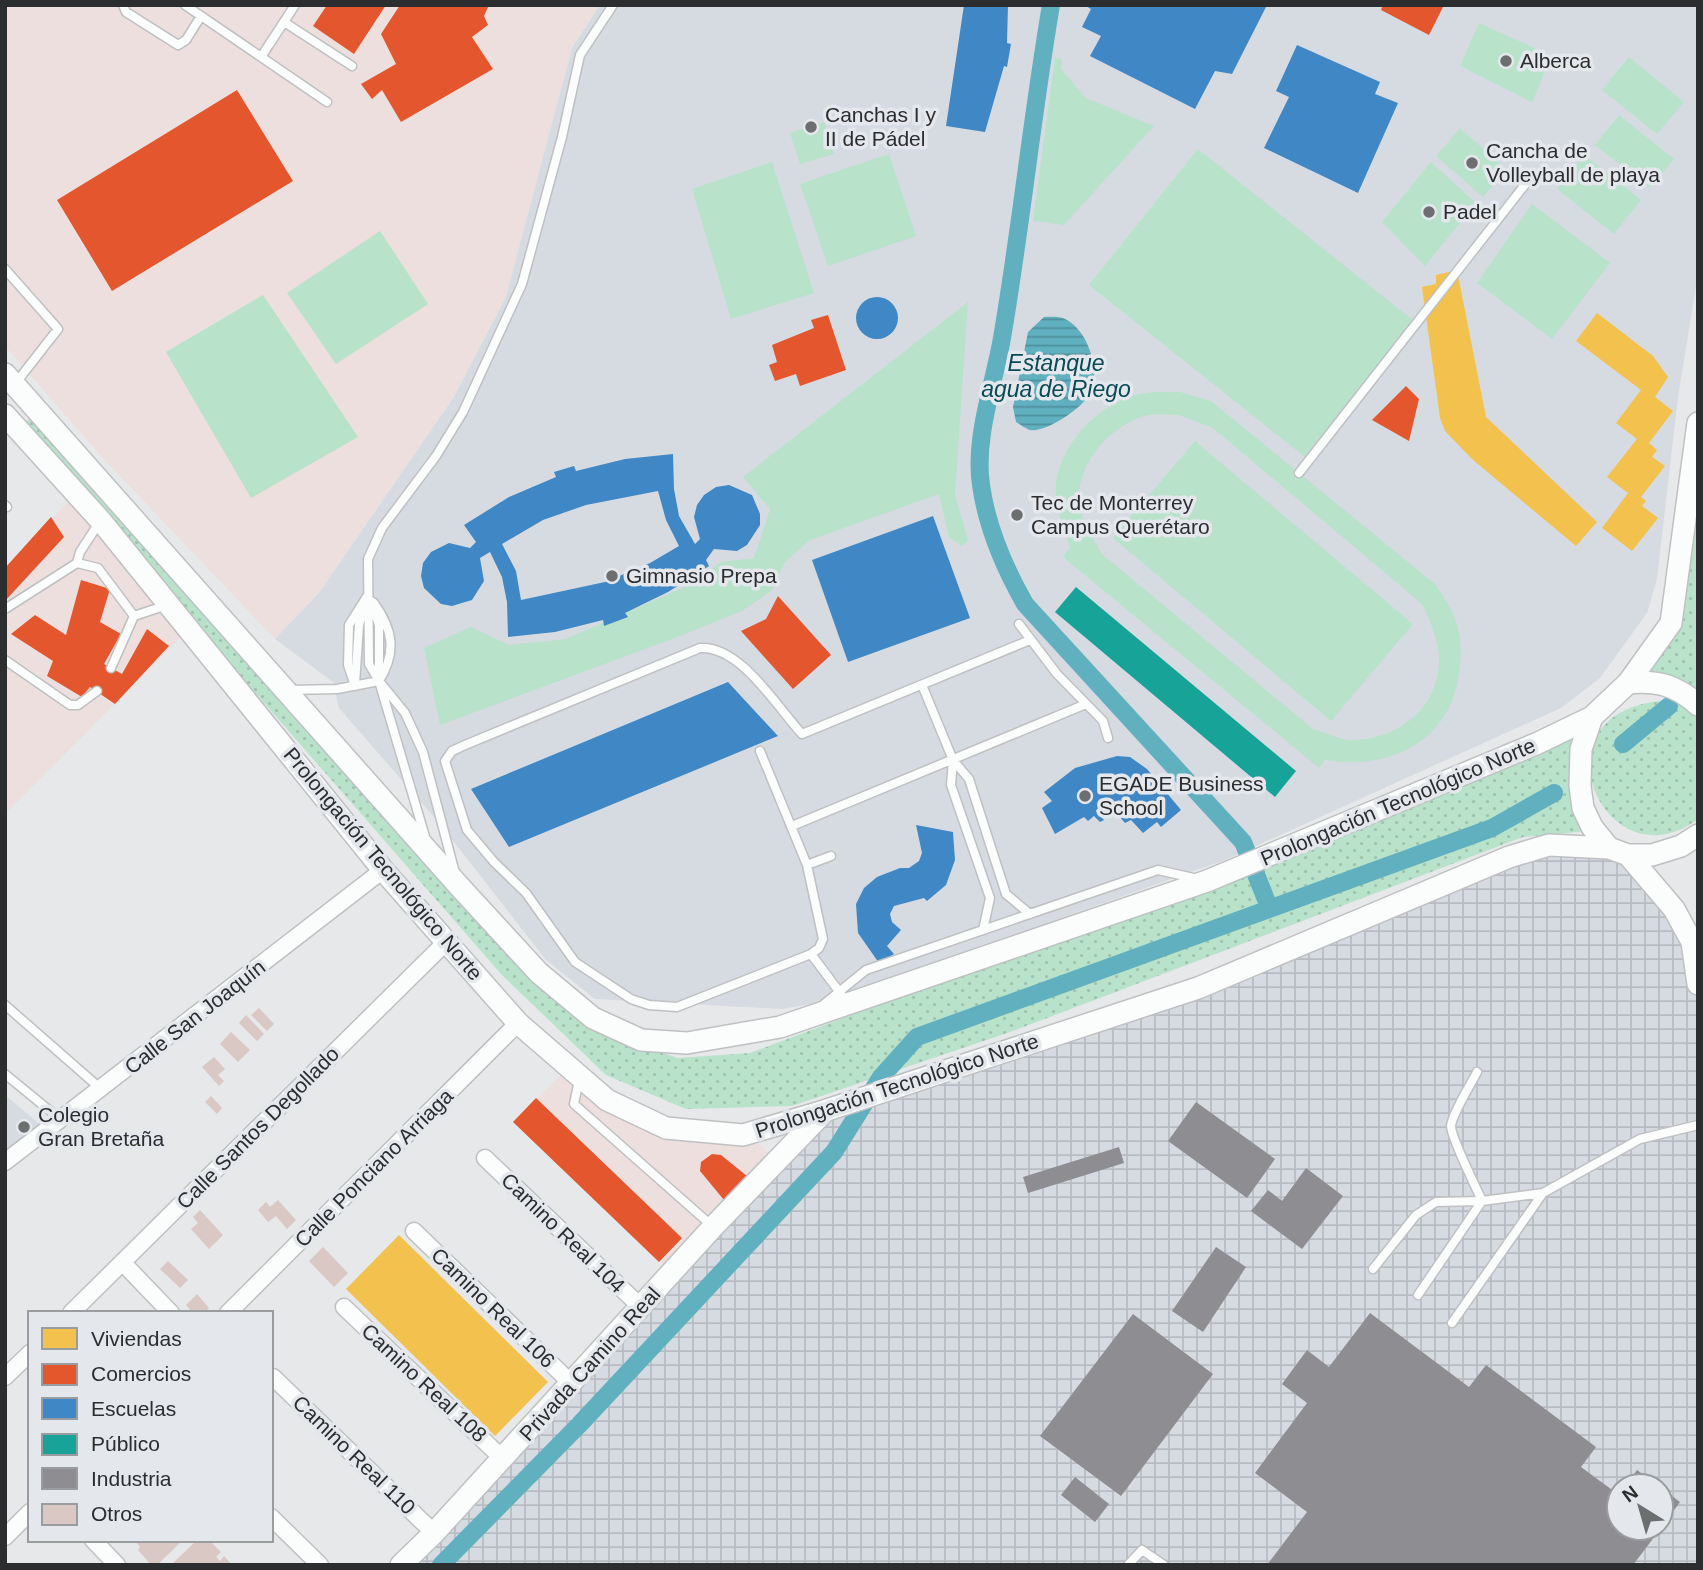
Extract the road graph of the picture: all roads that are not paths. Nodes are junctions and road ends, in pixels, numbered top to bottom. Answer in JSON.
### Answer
{"nodes":[{"id":1,"x":123,"y":5,"type":"edge"},
{"id":2,"x":185,"y":5,"type":"edge"},
{"id":3,"x":295,"y":5,"type":"edge"},
{"id":4,"x":613,"y":5,"type":"edge"},
{"id":5,"x":201,"y":16,"type":"junction"},
{"id":6,"x":284,"y":22,"type":"junction"},
{"id":7,"x":261,"y":57,"type":"junction"},
{"id":8,"x":352,"y":66,"type":"dead end"},
{"id":9,"x":327,"y":102,"type":"dead end"},
{"id":10,"x":1531,"y":177,"type":"dead end"},
{"id":11,"x":5,"y":268,"type":"edge"},
{"id":12,"x":13,"y":387,"type":"edge"},
{"id":13,"x":6,"y":417,"type":"edge"},
{"id":14,"x":1698,"y":423,"type":"edge"},
{"id":15,"x":1299,"y":474,"type":"dead end"},
{"id":16,"x":101,"y":521,"type":"junction"},
{"id":17,"x":77,"y":563,"type":"junction"},
{"id":18,"x":368,"y":594,"type":"junction"},
{"id":19,"x":169,"y":604,"type":"junction"},
{"id":20,"x":5,"y":609,"type":"edge"},
{"id":21,"x":134,"y":616,"type":"junction"},
{"id":22,"x":1019,"y":624,"type":"dead end"},
{"id":23,"x":1030,"y":640,"type":"junction"},
{"id":24,"x":5,"y":660,"type":"edge"},
{"id":25,"x":111,"y":668,"type":"dead end"},
{"id":26,"x":379,"y":681,"type":"junction"},
{"id":27,"x":1628,"y":682,"type":"junction"},
{"id":28,"x":922,"y":685,"type":"junction"},
{"id":29,"x":355,"y":686,"type":"junction"},
{"id":30,"x":286,"y":690,"type":"junction"},
{"id":31,"x":97,"y":691,"type":"dead end"},
{"id":32,"x":1086,"y":704,"type":"junction"},
{"id":33,"x":1698,"y":705,"type":"edge"},
{"id":34,"x":1592,"y":717,"type":"junction"},
{"id":35,"x":1108,"y":738,"type":"dead end"},
{"id":36,"x":760,"y":751,"type":"dead end"},
{"id":37,"x":953,"y":760,"type":"junction"},
{"id":38,"x":792,"y":826,"type":"junction"},
{"id":39,"x":1698,"y":835,"type":"edge"},
{"id":40,"x":1618,"y":851,"type":"junction"},
{"id":41,"x":430,"y":853,"type":"junction"},
{"id":42,"x":831,"y":856,"type":"dead end"},
{"id":43,"x":807,"y":865,"type":"junction"},
{"id":44,"x":383,"y":870,"type":"junction"},
{"id":45,"x":1207,"y":881,"type":"junction"},
{"id":46,"x":459,"y":886,"type":"junction"},
{"id":47,"x":1030,"y":914,"type":"junction"},
{"id":48,"x":983,"y":930,"type":"junction"},
{"id":49,"x":445,"y":943,"type":"junction"},
{"id":50,"x":811,"y":954,"type":"junction"},
{"id":51,"x":1698,"y":985,"type":"edge"},
{"id":52,"x":844,"y":997,"type":"junction"},
{"id":53,"x":5,"y":1005,"type":"edge"},
{"id":54,"x":518,"y":1023,"type":"junction"},
{"id":55,"x":1477,"y":1072,"type":"dead end"},
{"id":56,"x":5,"y":1074,"type":"edge"},
{"id":57,"x":580,"y":1077,"type":"junction"},
{"id":58,"x":101,"y":1089,"type":"junction"},
{"id":59,"x":824,"y":1111,"type":"junction"},
{"id":60,"x":61,"y":1121,"type":"junction"},
{"id":61,"x":1698,"y":1125,"type":"edge"},
{"id":62,"x":743,"y":1135,"type":"junction"},
{"id":63,"x":485,"y":1158,"type":"dead end"},
{"id":64,"x":777,"y":1161,"type":"junction"},
{"id":65,"x":5,"y":1162,"type":"edge"},
{"id":66,"x":1543,"y":1193,"type":"junction"},
{"id":67,"x":1482,"y":1201,"type":"junction"},
{"id":68,"x":713,"y":1227,"type":"junction"},
{"id":69,"x":414,"y":1231,"type":"dead end"},
{"id":70,"x":123,"y":1263,"type":"junction"},
{"id":71,"x":1373,"y":1269,"type":"dead end"},
{"id":72,"x":1418,"y":1295,"type":"dead end"},
{"id":73,"x":344,"y":1307,"type":"dead end"},
{"id":74,"x":641,"y":1307,"type":"junction"},
{"id":75,"x":73,"y":1311,"type":"edge"},
{"id":76,"x":169,"y":1311,"type":"edge"},
{"id":77,"x":230,"y":1311,"type":"edge"},
{"id":78,"x":1452,"y":1323,"type":"dead end"},
{"id":79,"x":28,"y":1355,"type":"edge"},
{"id":80,"x":5,"y":1377,"type":"edge"},
{"id":81,"x":273,"y":1377,"type":"edge"},
{"id":82,"x":572,"y":1384,"type":"junction"},
{"id":83,"x":503,"y":1459,"type":"junction"},
{"id":84,"x":28,"y":1514,"type":"edge"},
{"id":85,"x":273,"y":1519,"type":"edge"},
{"id":86,"x":434,"y":1533,"type":"junction"},
{"id":87,"x":5,"y":1536,"type":"edge"},
{"id":88,"x":95,"y":1542,"type":"edge"},
{"id":89,"x":117,"y":1565,"type":"edge"},
{"id":90,"x":320,"y":1565,"type":"edge"},
{"id":91,"x":401,"y":1565,"type":"edge"},
{"id":92,"x":1128,"y":1565,"type":"edge"},
{"id":93,"x":1164,"y":1565,"type":"edge"}],
"edges":[{"from":1,"to":5,"type":"lane"},
{"from":2,"to":5,"type":"lane"},
{"from":3,"to":6,"type":"lane"},
{"from":4,"to":18,"type":"lane"},
{"from":5,"to":7,"type":"lane"},
{"from":6,"to":7,"type":"lane"},
{"from":6,"to":8,"type":"lane"},
{"from":7,"to":9,"type":"lane"},
{"from":10,"to":15,"type":"lane"},
{"from":11,"to":12,"type":"lane"},
{"from":12,"to":13,"type":"lane"},
{"from":12,"to":30,"type":"main road","name":"Prolongación Tecnológico Norte"},
{"from":13,"to":16,"type":"main road","name":"Prolongación Tecnológico Norte"},
{"from":14,"to":27,"type":"main road"},
{"from":16,"to":17,"type":"lane"},
{"from":16,"to":19,"type":"main road","name":"Prolongación Tecnológico Norte"},
{"from":17,"to":20,"type":"lane"},
{"from":17,"to":21,"type":"lane"},
{"from":18,"to":26,"type":"lane"},
{"from":18,"to":26,"type":"lane"},
{"from":18,"to":29,"type":"lane"},
{"from":19,"to":21,"type":"lane"},
{"from":19,"to":44,"type":"main road","name":"Prolongación Tecnológico Norte"},
{"from":21,"to":25,"type":"lane"},
{"from":22,"to":23,"type":"lane"},
{"from":23,"to":28,"type":"lane"},
{"from":23,"to":32,"type":"lane"},
{"from":24,"to":31,"type":"lane"},
{"from":26,"to":29,"type":"lane"},
{"from":26,"to":41,"type":"lane"},
{"from":26,"to":46,"type":"lane"},
{"from":27,"to":33,"type":"main road"},
{"from":27,"to":34,"type":"main road"},
{"from":28,"to":37,"type":"lane"},
{"from":28,"to":50,"type":"lane"},
{"from":29,"to":30,"type":"lane"},
{"from":30,"to":41,"type":"main road","name":"Prolongación Tecnológico Norte"},
{"from":32,"to":35,"type":"lane"},
{"from":32,"to":37,"type":"lane"},
{"from":34,"to":40,"type":"main road"},
{"from":34,"to":45,"type":"main road","name":"Prolongación Tecnológico Norte"},
{"from":36,"to":38,"type":"lane"},
{"from":37,"to":38,"type":"lane"},
{"from":37,"to":47,"type":"lane"},
{"from":37,"to":48,"type":"lane"},
{"from":38,"to":43,"type":"lane"},
{"from":39,"to":40,"type":"main road","name":"Prolongación Tecnológico Norte"},
{"from":40,"to":51,"type":"main road"},
{"from":40,"to":59,"type":"main road","name":"Prolongación Tecnológico Norte"},
{"from":41,"to":46,"type":"main road","name":"Prolongación Tecnológico Norte"},
{"from":42,"to":43,"type":"lane"},
{"from":43,"to":50,"type":"lane"},
{"from":44,"to":49,"type":"main road","name":"Prolongación Tecnológico Norte"},
{"from":44,"to":58,"type":"street","name":"Calle San Joaquín"},
{"from":45,"to":47,"type":"lane"},
{"from":45,"to":52,"type":"main road","name":"Prolongación Tecnológico Norte"},
{"from":46,"to":52,"type":"main road","name":"Prolongación Tecnológico Norte"},
{"from":47,"to":48,"type":"lane"},
{"from":48,"to":52,"type":"lane"},
{"from":49,"to":54,"type":"main road","name":"Prolongación Tecnológico Norte"},
{"from":49,"to":70,"type":"street","name":"Calle Santos Degollado"},
{"from":50,"to":52,"type":"lane"},
{"from":53,"to":58,"type":"lane"},
{"from":54,"to":57,"type":"main road","name":"Prolongación Tecnológico Norte"},
{"from":54,"to":77,"type":"street","name":"Calle Ponciano Arriaga"},
{"from":55,"to":67,"type":"lane"},
{"from":56,"to":60,"type":"lane"},
{"from":57,"to":62,"type":"main road","name":"Prolongación Tecnológico Norte"},
{"from":57,"to":68,"type":"lane"},
{"from":58,"to":60,"type":"street","name":"Calle San Joaquín"},
{"from":59,"to":62,"type":"main road","name":"Prolongación Tecnológico Norte"},
{"from":59,"to":64,"type":"main road","name":"Privada Camino Real"},
{"from":60,"to":65,"type":"street","name":"Calle San Joaquín"},
{"from":61,"to":66,"type":"lane"},
{"from":62,"to":64,"type":"main road"},
{"from":63,"to":74,"type":"street","name":"Camino Real 104"},
{"from":64,"to":68,"type":"main road","name":"Privada Camino Real"},
{"from":66,"to":67,"type":"lane"},
{"from":66,"to":78,"type":"lane"},
{"from":67,"to":71,"type":"lane"},
{"from":67,"to":72,"type":"lane"},
{"from":68,"to":74,"type":"main road","name":"Privada Camino Real"},
{"from":69,"to":82,"type":"street","name":"Camino Real 106"},
{"from":70,"to":75,"type":"street","name":"Calle Santos Degollado"},
{"from":70,"to":76,"type":"street"},
{"from":73,"to":83,"type":"street","name":"Camino Real 108"},
{"from":74,"to":82,"type":"main road","name":"Privada Camino Real"},
{"from":79,"to":80,"type":"street"},
{"from":81,"to":86,"type":"street","name":"Camino Real 110"},
{"from":82,"to":83,"type":"main road","name":"Privada Camino Real"},
{"from":83,"to":86,"type":"main road","name":"Privada Camino Real"},
{"from":84,"to":87,"type":"street"},
{"from":85,"to":90,"type":"street"},
{"from":86,"to":91,"type":"main road","name":"Privada Camino Real"},
{"from":88,"to":89,"type":"street"},
{"from":92,"to":93,"type":"lane"}]}
